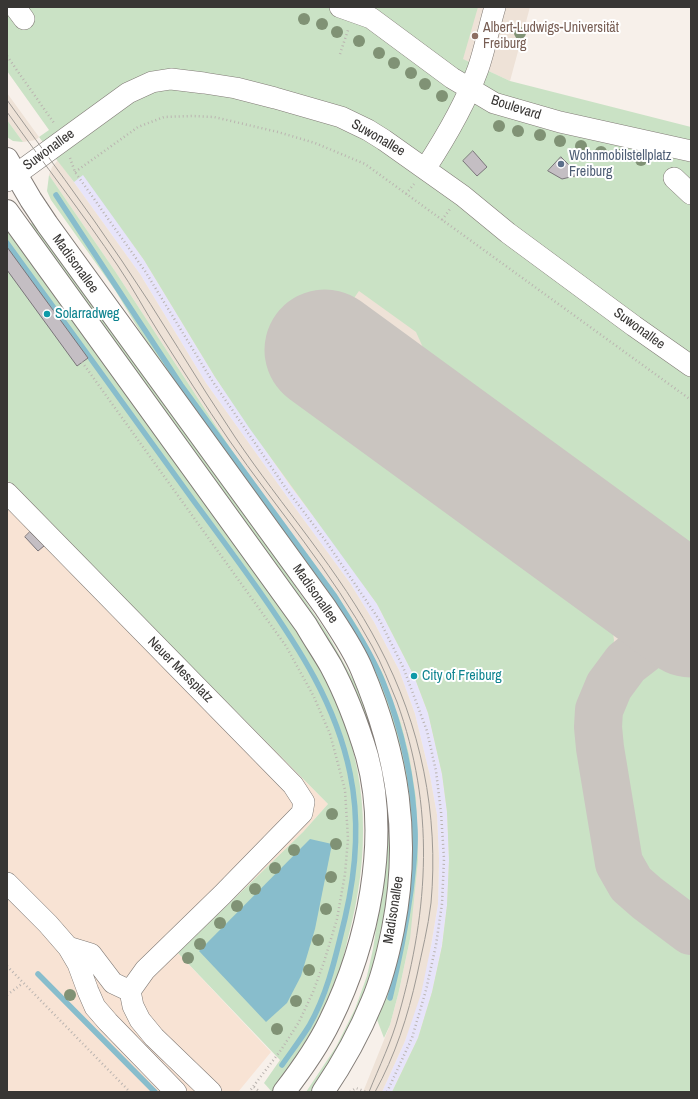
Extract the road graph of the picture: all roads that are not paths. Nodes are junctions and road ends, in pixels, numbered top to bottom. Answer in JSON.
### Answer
{"nodes":[{"id":1,"x":495,"y":7,"type":"edge"},
{"id":2,"x":347,"y":10,"type":"edge"},
{"id":3,"x":470,"y":89,"type":"junction"},
{"id":4,"x":691,"y":151,"type":"edge"},
{"id":5,"x":425,"y":169,"type":"junction"},
{"id":6,"x":10,"y":171,"type":"edge"},
{"id":7,"x":674,"y":178,"type":"dead end"},
{"id":8,"x":691,"y":194,"type":"edge"},
{"id":9,"x":7,"y":211,"type":"edge"},
{"id":10,"x":691,"y":366,"type":"edge"},
{"id":11,"x":7,"y":494,"type":"edge"},
{"id":12,"x":7,"y":883,"type":"edge"},
{"id":13,"x":68,"y":947,"type":"junction"},
{"id":14,"x":130,"y":991,"type":"junction"},
{"id":15,"x":176,"y":1092,"type":"edge"},
{"id":16,"x":211,"y":1092,"type":"edge"},
{"id":17,"x":284,"y":1092,"type":"edge"},
{"id":18,"x":323,"y":1092,"type":"edge"}],
"edges":[{"from":1,"to":3,"type":"street"},
{"from":2,"to":3,"type":"street","name":"Boulevard"},
{"from":3,"to":4,"type":"street","name":"Boulevard"},
{"from":3,"to":5,"type":"street"},
{"from":5,"to":6,"type":"street","name":"Suwonallee"},
{"from":5,"to":10,"type":"street","name":"Suwonallee"},
{"from":6,"to":18,"type":"main road","name":"Madisonallee"},
{"from":7,"to":8,"type":"street"},
{"from":9,"to":17,"type":"main road","name":"Madisonallee"},
{"from":11,"to":14,"type":"street","name":"Neuer Messplatz"},
{"from":12,"to":13,"type":"street"},
{"from":13,"to":14,"type":"street"},
{"from":13,"to":15,"type":"street"},
{"from":14,"to":16,"type":"street"}]}
